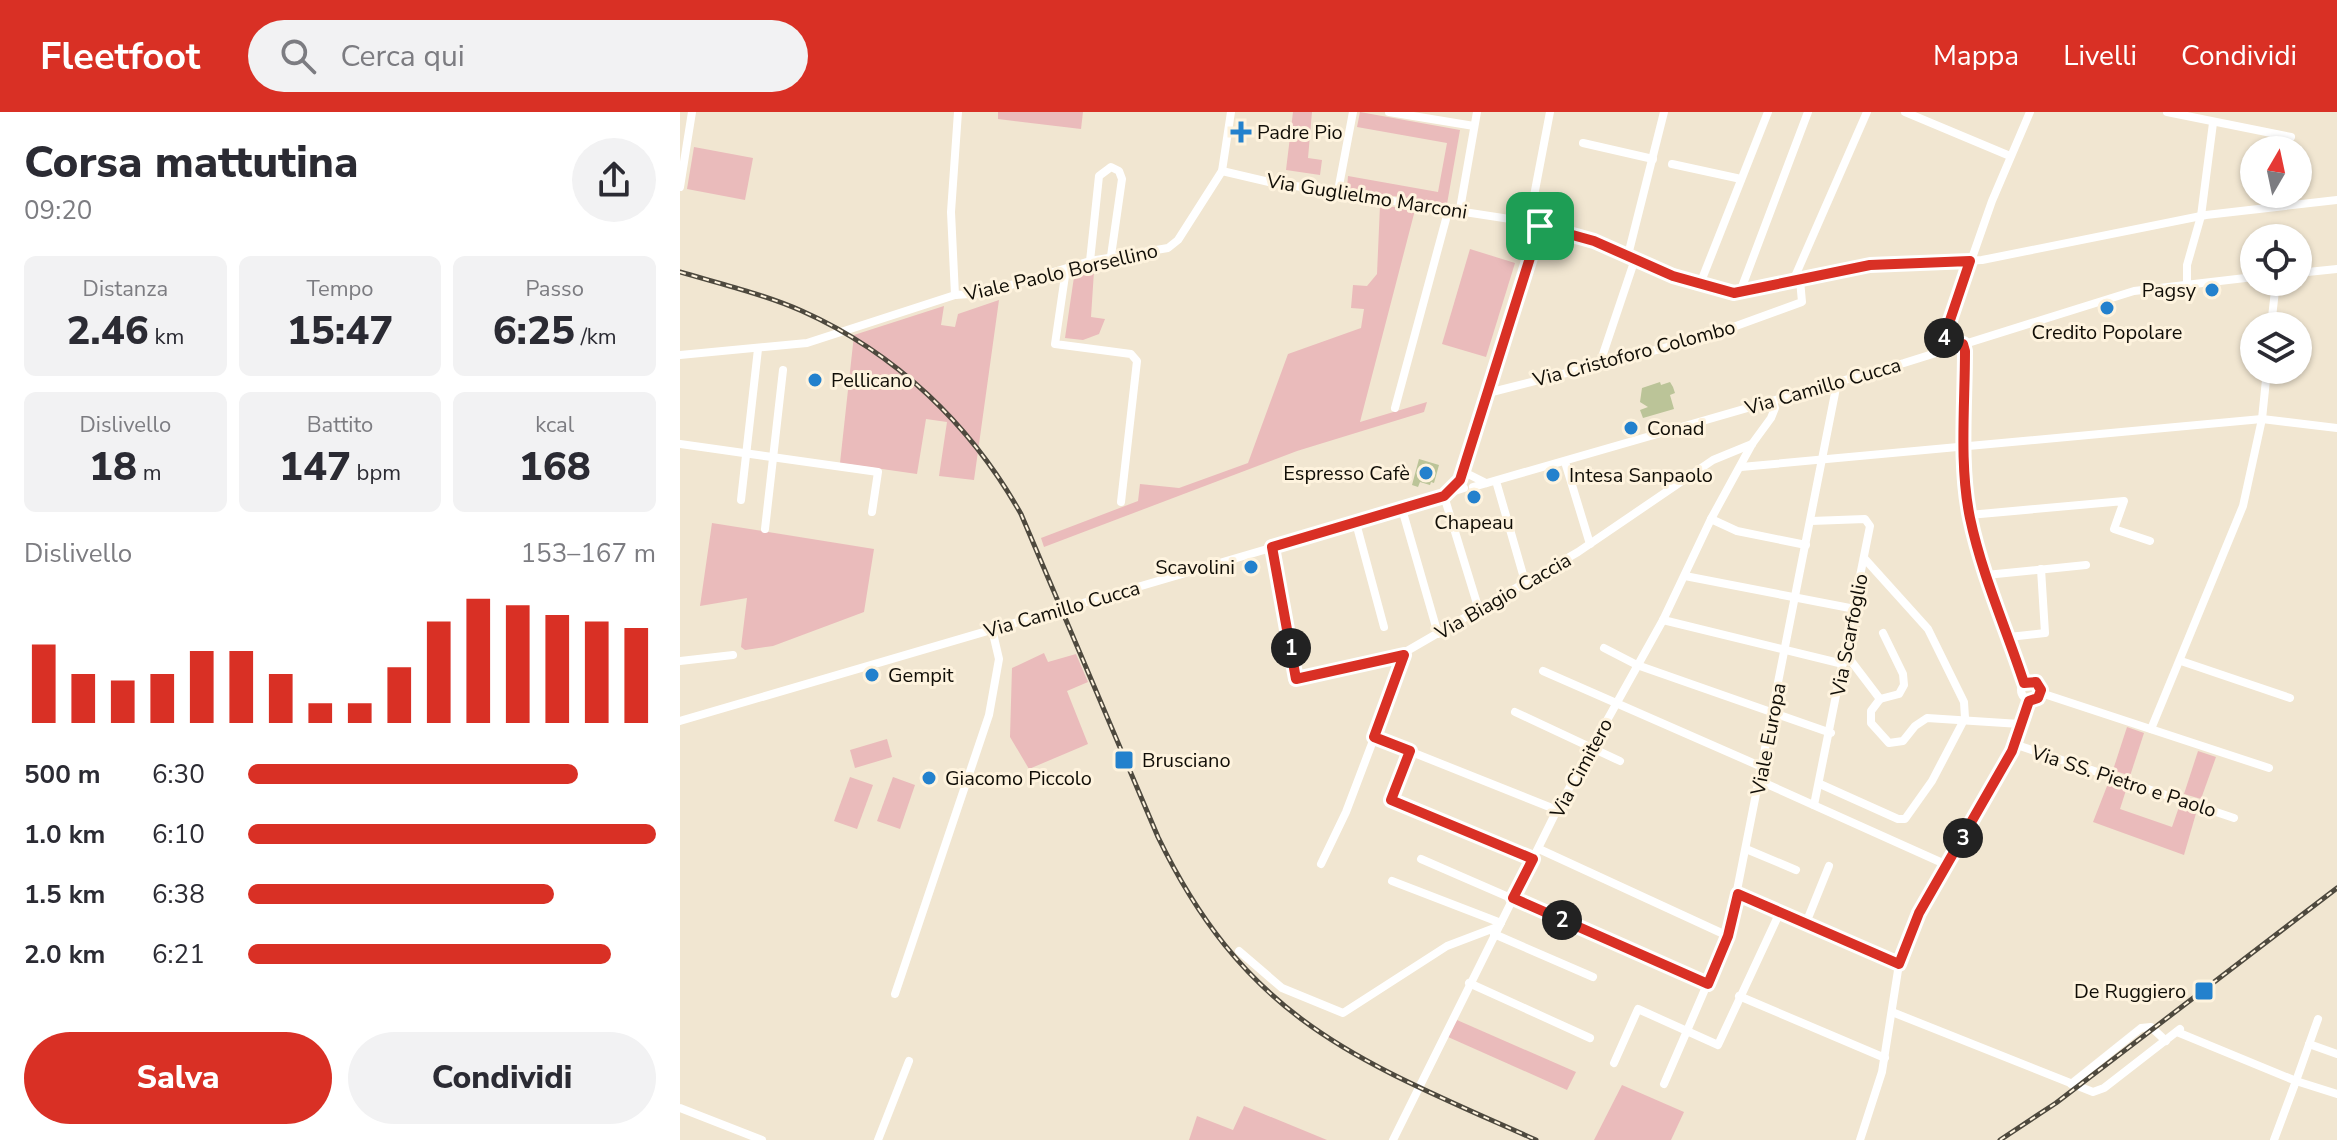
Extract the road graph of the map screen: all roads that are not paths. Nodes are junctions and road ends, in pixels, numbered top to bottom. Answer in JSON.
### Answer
{"nodes":[{"id":1,"x":692,"y":112,"type":"edge"},
{"id":2,"x":958,"y":112,"type":"edge"},
{"id":3,"x":1231,"y":112,"type":"edge"},
{"id":4,"x":1353,"y":112,"type":"edge"},
{"id":5,"x":1389,"y":112,"type":"edge"},
{"id":6,"x":1477,"y":112,"type":"edge"},
{"id":7,"x":1550,"y":112,"type":"edge"},
{"id":8,"x":1664,"y":112,"type":"edge"},
{"id":9,"x":1768,"y":112,"type":"edge"},
{"id":10,"x":1808,"y":112,"type":"edge"},
{"id":11,"x":1867,"y":112,"type":"edge"},
{"id":12,"x":1905,"y":112,"type":"edge"},
{"id":13,"x":2030,"y":112,"type":"edge"},
{"id":14,"x":2167,"y":112,"type":"edge"},
{"id":15,"x":1418,"y":114,"type":"edge"},
{"id":16,"x":2213,"y":123,"type":"junction"},
{"id":17,"x":1474,"y":126,"type":"junction"},
{"id":18,"x":2285,"y":136,"type":"edge"},
{"id":19,"x":1583,"y":143,"type":"dead end"},
{"id":20,"x":2010,"y":156,"type":"junction"},
{"id":21,"x":1653,"y":159,"type":"junction"},
{"id":22,"x":1672,"y":164,"type":"dead end"},
{"id":23,"x":1222,"y":171,"type":"junction"},
{"id":24,"x":1741,"y":179,"type":"junction"},
{"id":25,"x":680,"y":187,"type":"edge"},
{"id":26,"x":1338,"y":191,"type":"junction"},
{"id":27,"x":2337,"y":200,"type":"edge"},
{"id":28,"x":1449,"y":208,"type":"junction"},
{"id":29,"x":1460,"y":209,"type":"junction"},
{"id":30,"x":2201,"y":216,"type":"junction"},
{"id":31,"x":1529,"y":222,"type":"junction"},
{"id":32,"x":1540,"y":226,"type":"junction"},
{"id":33,"x":1111,"y":256,"type":"junction"},
{"id":34,"x":1631,"y":257,"type":"junction"},
{"id":35,"x":1090,"y":261,"type":"junction"},
{"id":36,"x":1970,"y":261,"type":"junction"},
{"id":37,"x":1066,"y":269,"type":"junction"},
{"id":38,"x":2337,"y":269,"type":"edge"},
{"id":39,"x":2312,"y":272,"type":"edge"},
{"id":40,"x":2240,"y":278,"type":"edge"},
{"id":41,"x":1796,"y":280,"type":"junction"},
{"id":42,"x":2187,"y":283,"type":"junction"},
{"id":43,"x":1700,"y":284,"type":"junction"},
{"id":44,"x":1740,"y":292,"type":"junction"},
{"id":45,"x":955,"y":295,"type":"junction"},
{"id":46,"x":1963,"y":344,"type":"junction"},
{"id":47,"x":1946,"y":348,"type":"junction"},
{"id":48,"x":758,"y":349,"type":"junction"},
{"id":49,"x":680,"y":355,"type":"edge"},
{"id":50,"x":1600,"y":363,"type":"junction"},
{"id":51,"x":783,"y":370,"type":"dead end"},
{"id":52,"x":1837,"y":383,"type":"junction"},
{"id":53,"x":2266,"y":384,"type":"edge"},
{"id":54,"x":1488,"y":393,"type":"junction"},
{"id":55,"x":1773,"y":401,"type":"junction"},
{"id":56,"x":1395,"y":408,"type":"dead end"},
{"id":57,"x":2262,"y":419,"type":"junction"},
{"id":58,"x":2337,"y":428,"type":"edge"},
{"id":59,"x":680,"y":444,"type":"edge"},
{"id":60,"x":1752,"y":444,"type":"junction"},
{"id":61,"x":1965,"y":446,"type":"junction"},
{"id":62,"x":746,"y":452,"type":"junction"},
{"id":63,"x":772,"y":456,"type":"junction"},
{"id":64,"x":1822,"y":461,"type":"junction"},
{"id":65,"x":1565,"y":462,"type":"junction"},
{"id":66,"x":1741,"y":467,"type":"junction"},
{"id":67,"x":1468,"y":482,"type":"junction"},
{"id":68,"x":1491,"y":482,"type":"junction"},
{"id":69,"x":1444,"y":496,"type":"junction"},
{"id":70,"x":741,"y":500,"type":"dead end"},
{"id":71,"x":1121,"y":502,"type":"dead end"},
{"id":72,"x":1402,"y":509,"type":"junction"},
{"id":73,"x":872,"y":512,"type":"dead end"},
{"id":74,"x":1969,"y":515,"type":"junction"},
{"id":75,"x":1711,"y":519,"type":"junction"},
{"id":76,"x":1811,"y":521,"type":"junction"},
{"id":77,"x":1356,"y":523,"type":"junction"},
{"id":78,"x":765,"y":529,"type":"dead end"},
{"id":79,"x":2150,"y":541,"type":"dead end"},
{"id":80,"x":1590,"y":544,"type":"junction"},
{"id":81,"x":1806,"y":545,"type":"junction"},
{"id":82,"x":1272,"y":547,"type":"junction"},
{"id":83,"x":1864,"y":558,"type":"junction"},
{"id":84,"x":2086,"y":565,"type":"dead end"},
{"id":85,"x":2041,"y":569,"type":"junction"},
{"id":86,"x":1986,"y":575,"type":"junction"},
{"id":87,"x":1685,"y":576,"type":"junction"},
{"id":88,"x":1524,"y":578,"type":"dead end"},
{"id":89,"x":1796,"y":598,"type":"junction"},
{"id":90,"x":1855,"y":609,"type":"junction"},
{"id":91,"x":1479,"y":610,"type":"junction"},
{"id":92,"x":1663,"y":620,"type":"junction"},
{"id":93,"x":1384,"y":627,"type":"dead end"},
{"id":94,"x":992,"y":629,"type":"junction"},
{"id":95,"x":1883,"y":633,"type":"dead end"},
{"id":96,"x":1438,"y":634,"type":"junction"},
{"id":97,"x":2009,"y":637,"type":"junction"},
{"id":98,"x":1604,"y":648,"type":"dead end"},
{"id":99,"x":1786,"y":651,"type":"junction"},
{"id":100,"x":1845,"y":653,"type":"junction"},
{"id":101,"x":733,"y":655,"type":"dead end"},
{"id":102,"x":1404,"y":655,"type":"junction"},
{"id":103,"x":680,"y":661,"type":"edge"},
{"id":104,"x":2181,"y":661,"type":"junction"},
{"id":105,"x":1843,"y":664,"type":"junction"},
{"id":106,"x":1637,"y":665,"type":"junction"},
{"id":107,"x":1543,"y":671,"type":"dead end"},
{"id":108,"x":2024,"y":683,"type":"junction"},
{"id":109,"x":2041,"y":693,"type":"junction"},
{"id":110,"x":2290,"y":698,"type":"dead end"},
{"id":111,"x":1880,"y":699,"type":"junction"},
{"id":112,"x":2029,"y":701,"type":"junction"},
{"id":113,"x":1616,"y":704,"type":"junction"},
{"id":114,"x":1773,"y":711,"type":"junction"},
{"id":115,"x":1515,"y":712,"type":"dead end"},
{"id":116,"x":1965,"y":718,"type":"junction"},
{"id":117,"x":680,"y":721,"type":"edge"},
{"id":118,"x":2020,"y":724,"type":"junction"},
{"id":119,"x":2151,"y":729,"type":"junction"},
{"id":120,"x":1831,"y":733,"type":"junction"},
{"id":121,"x":1374,"y":737,"type":"junction"},
{"id":122,"x":2014,"y":744,"type":"junction"},
{"id":123,"x":1592,"y":748,"type":"junction"},
{"id":124,"x":1410,"y":751,"type":"junction"},
{"id":125,"x":1620,"y":761,"type":"dead end"},
{"id":126,"x":1762,"y":767,"type":"junction"},
{"id":127,"x":2269,"y":768,"type":"dead end"},
{"id":128,"x":1760,"y":781,"type":"junction"},
{"id":129,"x":1820,"y":784,"type":"junction"},
{"id":130,"x":1814,"y":805,"type":"junction"},
{"id":131,"x":1557,"y":810,"type":"junction"},
{"id":132,"x":2234,"y":818,"type":"dead end"},
{"id":133,"x":1539,"y":849,"type":"junction"},
{"id":134,"x":1746,"y":849,"type":"junction"},
{"id":135,"x":1421,"y":859,"type":"dead end"},
{"id":136,"x":1533,"y":859,"type":"junction"},
{"id":137,"x":1321,"y":864,"type":"dead end"},
{"id":138,"x":1947,"y":865,"type":"junction"},
{"id":139,"x":1829,"y":866,"type":"dead end"},
{"id":140,"x":1796,"y":870,"type":"dead end"},
{"id":141,"x":1392,"y":881,"type":"dead end"},
{"id":142,"x":1738,"y":894,"type":"junction"},
{"id":143,"x":1513,"y":898,"type":"junction"},
{"id":144,"x":1780,"y":912,"type":"junction"},
{"id":145,"x":1806,"y":923,"type":"junction"},
{"id":146,"x":1497,"y":928,"type":"junction"},
{"id":147,"x":1728,"y":936,"type":"junction"},
{"id":148,"x":1239,"y":951,"type":"dead end"},
{"id":149,"x":1899,"y":964,"type":"junction"},
{"id":150,"x":1593,"y":977,"type":"dead end"},
{"id":151,"x":1469,"y":983,"type":"junction"},
{"id":152,"x":1708,"y":984,"type":"junction"},
{"id":153,"x":895,"y":994,"type":"dead end"},
{"id":154,"x":1739,"y":996,"type":"junction"},
{"id":155,"x":1892,"y":1012,"type":"junction"},
{"id":156,"x":2318,"y":1019,"type":"dead end"},
{"id":157,"x":1687,"y":1031,"type":"junction"},
{"id":158,"x":1590,"y":1038,"type":"dead end"},
{"id":159,"x":2166,"y":1041,"type":"junction"},
{"id":160,"x":2309,"y":1044,"type":"junction"},
{"id":161,"x":2337,"y":1054,"type":"edge"},
{"id":162,"x":1885,"y":1058,"type":"junction"},
{"id":163,"x":909,"y":1061,"type":"dead end"},
{"id":164,"x":1614,"y":1063,"type":"dead end"},
{"id":165,"x":2296,"y":1081,"type":"junction"},
{"id":166,"x":1664,"y":1084,"type":"dead end"},
{"id":167,"x":2071,"y":1084,"type":"junction"},
{"id":168,"x":2337,"y":1094,"type":"edge"},
{"id":169,"x":680,"y":1108,"type":"edge"},
{"id":170,"x":762,"y":1140,"type":"edge"},
{"id":171,"x":878,"y":1140,"type":"edge"},
{"id":172,"x":1393,"y":1140,"type":"edge"},
{"id":173,"x":1860,"y":1140,"type":"edge"},
{"id":174,"x":2274,"y":1140,"type":"edge"}],
"edges":[{"from":1,"to":25,"type":"street"},
{"from":2,"to":45,"type":"street"},
{"from":3,"to":23,"type":"street"},
{"from":4,"to":26,"type":"street"},
{"from":5,"to":15,"type":"street"},
{"from":6,"to":17,"type":"street"},
{"from":7,"to":31,"type":"street"},
{"from":8,"to":21,"type":"street"},
{"from":9,"to":24,"type":"street"},
{"from":10,"to":44,"type":"street"},
{"from":11,"to":41,"type":"street"},
{"from":12,"to":20,"type":"street"},
{"from":13,"to":20,"type":"street"},
{"from":14,"to":16,"type":"street"},
{"from":15,"to":17,"type":"street"},
{"from":16,"to":18,"type":"street"},
{"from":16,"to":30,"type":"street"},
{"from":17,"to":29,"type":"street"},
{"from":19,"to":21,"type":"street"},
{"from":20,"to":36,"type":"street"},
{"from":21,"to":34,"type":"street"},
{"from":22,"to":24,"type":"street"},
{"from":23,"to":26,"type":"street","name":"Via Guglielmo Marconi"},
{"from":23,"to":33,"type":"street","name":"Viale Paolo Borsellino"},
{"from":24,"to":43,"type":"street"},
{"from":26,"to":28,"type":"street","name":"Via Guglielmo Marconi"},
{"from":27,"to":30,"type":"street"},
{"from":28,"to":29,"type":"street","name":"Via Guglielmo Marconi"},
{"from":28,"to":56,"type":"street"},
{"from":29,"to":31,"type":"street","name":"Via Guglielmo Marconi"},
{"from":30,"to":36,"type":"street"},
{"from":30,"to":42,"type":"street"},
{"from":31,"to":32,"type":"street","name":"Via Guglielmo Marconi"},
{"from":32,"to":34,"type":"street","name":"Via Guglielmo Marconi"},
{"from":32,"to":54,"type":"street"},
{"from":33,"to":35,"type":"street","name":"Viale Paolo Borsellino"},
{"from":33,"to":35,"type":"street"},
{"from":34,"to":43,"type":"street","name":"Via Guglielmo Marconi"},
{"from":34,"to":50,"type":"street"},
{"from":35,"to":37,"type":"street","name":"Viale Paolo Borsellino"},
{"from":36,"to":41,"type":"street"},
{"from":36,"to":47,"type":"street"},
{"from":37,"to":45,"type":"street","name":"Viale Paolo Borsellino"},
{"from":37,"to":71,"type":"street"},
{"from":38,"to":39,"type":"street"},
{"from":40,"to":42,"type":"street","name":"Via Camillo Cucca"},
{"from":41,"to":44,"type":"street"},
{"from":41,"to":50,"type":"street","name":"Via Cristoforo Colombo"},
{"from":42,"to":46,"type":"street","name":"Via Camillo Cucca"},
{"from":43,"to":44,"type":"street","name":"Via Guglielmo Marconi"},
{"from":45,"to":48,"type":"street","name":"Viale Paolo Borsellino"},
{"from":46,"to":47,"type":"street","name":"Via Camillo Cucca"},
{"from":46,"to":61,"type":"street"},
{"from":47,"to":52,"type":"street","name":"Via Camillo Cucca"},
{"from":48,"to":49,"type":"street","name":"Viale Paolo Borsellino"},
{"from":48,"to":62,"type":"street"},
{"from":50,"to":54,"type":"street","name":"Via Cristoforo Colombo"},
{"from":51,"to":63,"type":"street"},
{"from":52,"to":55,"type":"street","name":"Via Camillo Cucca"},
{"from":52,"to":64,"type":"street","name":"Viale Europa"},
{"from":53,"to":57,"type":"street"},
{"from":54,"to":67,"type":"street"},
{"from":55,"to":60,"type":"street","name":"Via Cimitero"},
{"from":55,"to":65,"type":"street","name":"Via Camillo Cucca"},
{"from":57,"to":58,"type":"street"},
{"from":57,"to":61,"type":"street"},
{"from":57,"to":104,"type":"street"},
{"from":59,"to":62,"type":"street"},
{"from":60,"to":66,"type":"street","name":"Via Cimitero"},
{"from":60,"to":80,"type":"street","name":"Via Biagio Caccia"},
{"from":61,"to":64,"type":"street"},
{"from":61,"to":74,"type":"street"},
{"from":62,"to":63,"type":"street"},
{"from":62,"to":70,"type":"street"},
{"from":63,"to":73,"type":"street"},
{"from":63,"to":78,"type":"street"},
{"from":64,"to":66,"type":"street"},
{"from":64,"to":76,"type":"street","name":"Viale Europa"},
{"from":65,"to":68,"type":"street","name":"Via Camillo Cucca"},
{"from":65,"to":80,"type":"street"},
{"from":66,"to":75,"type":"street","name":"Via Cimitero"},
{"from":67,"to":68,"type":"street","name":"Via Camillo Cucca"},
{"from":67,"to":69,"type":"street","name":"Via Camillo Cucca"},
{"from":68,"to":88,"type":"street"},
{"from":69,"to":72,"type":"street","name":"Via Camillo Cucca"},
{"from":69,"to":91,"type":"street"},
{"from":72,"to":77,"type":"street","name":"Via Camillo Cucca"},
{"from":72,"to":96,"type":"street"},
{"from":74,"to":79,"type":"street"},
{"from":74,"to":86,"type":"street"},
{"from":75,"to":81,"type":"street"},
{"from":75,"to":87,"type":"street","name":"Via Cimitero"},
{"from":76,"to":81,"type":"street","name":"Viale Europa"},
{"from":76,"to":83,"type":"street","name":"Via Scarfoglio"},
{"from":77,"to":82,"type":"street","name":"Via Camillo Cucca"},
{"from":77,"to":93,"type":"street"},
{"from":80,"to":91,"type":"street","name":"Via Biagio Caccia"},
{"from":81,"to":89,"type":"street","name":"Viale Europa"},
{"from":82,"to":94,"type":"street","name":"Via Camillo Cucca"},
{"from":82,"to":102,"type":"street","name":"Via Biagio Caccia"},
{"from":83,"to":90,"type":"street","name":"Via Scarfoglio"},
{"from":83,"to":116,"type":"street"},
{"from":84,"to":85,"type":"street"},
{"from":85,"to":86,"type":"street"},
{"from":85,"to":97,"type":"street"},
{"from":86,"to":97,"type":"street"},
{"from":87,"to":89,"type":"street"},
{"from":87,"to":92,"type":"street","name":"Via Cimitero"},
{"from":89,"to":90,"type":"street"},
{"from":89,"to":99,"type":"street","name":"Viale Europa"},
{"from":90,"to":100,"type":"street","name":"Via Scarfoglio"},
{"from":91,"to":96,"type":"street","name":"Via Biagio Caccia"},
{"from":92,"to":99,"type":"street"},
{"from":92,"to":106,"type":"street","name":"Via Cimitero"},
{"from":94,"to":117,"type":"street","name":"Via Camillo Cucca"},
{"from":94,"to":153,"type":"street"},
{"from":95,"to":111,"type":"street"},
{"from":96,"to":102,"type":"street","name":"Via Biagio Caccia"},
{"from":97,"to":108,"type":"street"},
{"from":98,"to":106,"type":"street"},
{"from":99,"to":105,"type":"street"},
{"from":99,"to":114,"type":"street","name":"Viale Europa"},
{"from":100,"to":105,"type":"street","name":"Via Scarfoglio"},
{"from":100,"to":111,"type":"street"},
{"from":101,"to":103,"type":"street"},
{"from":102,"to":121,"type":"street"},
{"from":104,"to":110,"type":"street"},
{"from":104,"to":119,"type":"street"},
{"from":105,"to":120,"type":"street","name":"Via Scarfoglio"},
{"from":106,"to":113,"type":"street","name":"Via Cimitero"},
{"from":106,"to":114,"type":"street"},
{"from":107,"to":113,"type":"street"},
{"from":108,"to":109,"type":"street"},
{"from":108,"to":112,"type":"street"},
{"from":109,"to":112,"type":"street"},
{"from":109,"to":119,"type":"street"},
{"from":111,"to":116,"type":"street"},
{"from":112,"to":118,"type":"street"},
{"from":113,"to":123,"type":"street","name":"Via Cimitero"},
{"from":113,"to":126,"type":"street"},
{"from":114,"to":120,"type":"street"},
{"from":114,"to":126,"type":"street","name":"Viale Europa"},
{"from":115,"to":123,"type":"street"},
{"from":116,"to":118,"type":"street"},
{"from":116,"to":129,"type":"street"},
{"from":118,"to":122,"type":"street"},
{"from":119,"to":127,"type":"street"},
{"from":120,"to":129,"type":"street","name":"Via Scarfoglio"},
{"from":121,"to":124,"type":"street"},
{"from":121,"to":137,"type":"street"},
{"from":122,"to":132,"type":"street","name":"Via SS. Pietro e Paolo"},
{"from":122,"to":138,"type":"street"},
{"from":123,"to":125,"type":"street"},
{"from":123,"to":131,"type":"street","name":"Via Cimitero"},
{"from":124,"to":131,"type":"street"},
{"from":124,"to":136,"type":"street"},
{"from":126,"to":128,"type":"street","name":"Viale Europa"},
{"from":128,"to":130,"type":"street"},
{"from":128,"to":134,"type":"street","name":"Viale Europa"},
{"from":129,"to":130,"type":"street","name":"Via Scarfoglio"},
{"from":130,"to":138,"type":"street"},
{"from":131,"to":133,"type":"street","name":"Via Cimitero"},
{"from":133,"to":136,"type":"street","name":"Via Cimitero"},
{"from":133,"to":147,"type":"street"},
{"from":134,"to":140,"type":"street"},
{"from":134,"to":142,"type":"street","name":"Viale Europa"},
{"from":135,"to":143,"type":"street"},
{"from":136,"to":143,"type":"street","name":"Via Cimitero"},
{"from":138,"to":149,"type":"street"},
{"from":139,"to":145,"type":"street"},
{"from":141,"to":146,"type":"street"},
{"from":142,"to":144,"type":"street"},
{"from":142,"to":147,"type":"street","name":"Viale Europa"},
{"from":143,"to":146,"type":"street","name":"Via Cimitero"},
{"from":143,"to":152,"type":"street"},
{"from":144,"to":145,"type":"street"},
{"from":144,"to":154,"type":"street"},
{"from":145,"to":149,"type":"street"},
{"from":146,"to":148,"type":"street"},
{"from":146,"to":150,"type":"street"},
{"from":146,"to":151,"type":"street","name":"Via Cimitero"},
{"from":147,"to":152,"type":"street","name":"Viale Europa"},
{"from":149,"to":155,"type":"street"},
{"from":151,"to":158,"type":"street"},
{"from":151,"to":172,"type":"street","name":"Via Cimitero"},
{"from":152,"to":157,"type":"street","name":"Viale Europa"},
{"from":154,"to":157,"type":"street"},
{"from":154,"to":162,"type":"street"},
{"from":155,"to":162,"type":"street"},
{"from":155,"to":167,"type":"street"},
{"from":156,"to":160,"type":"street"},
{"from":157,"to":164,"type":"street"},
{"from":157,"to":166,"type":"street","name":"Viale Europa"},
{"from":159,"to":165,"type":"street"},
{"from":159,"to":167,"type":"street"},
{"from":159,"to":167,"type":"street"},
{"from":160,"to":161,"type":"street"},
{"from":160,"to":165,"type":"street"},
{"from":162,"to":173,"type":"street"},
{"from":163,"to":171,"type":"street"},
{"from":165,"to":168,"type":"street"},
{"from":165,"to":174,"type":"street"},
{"from":169,"to":170,"type":"street"}]}
